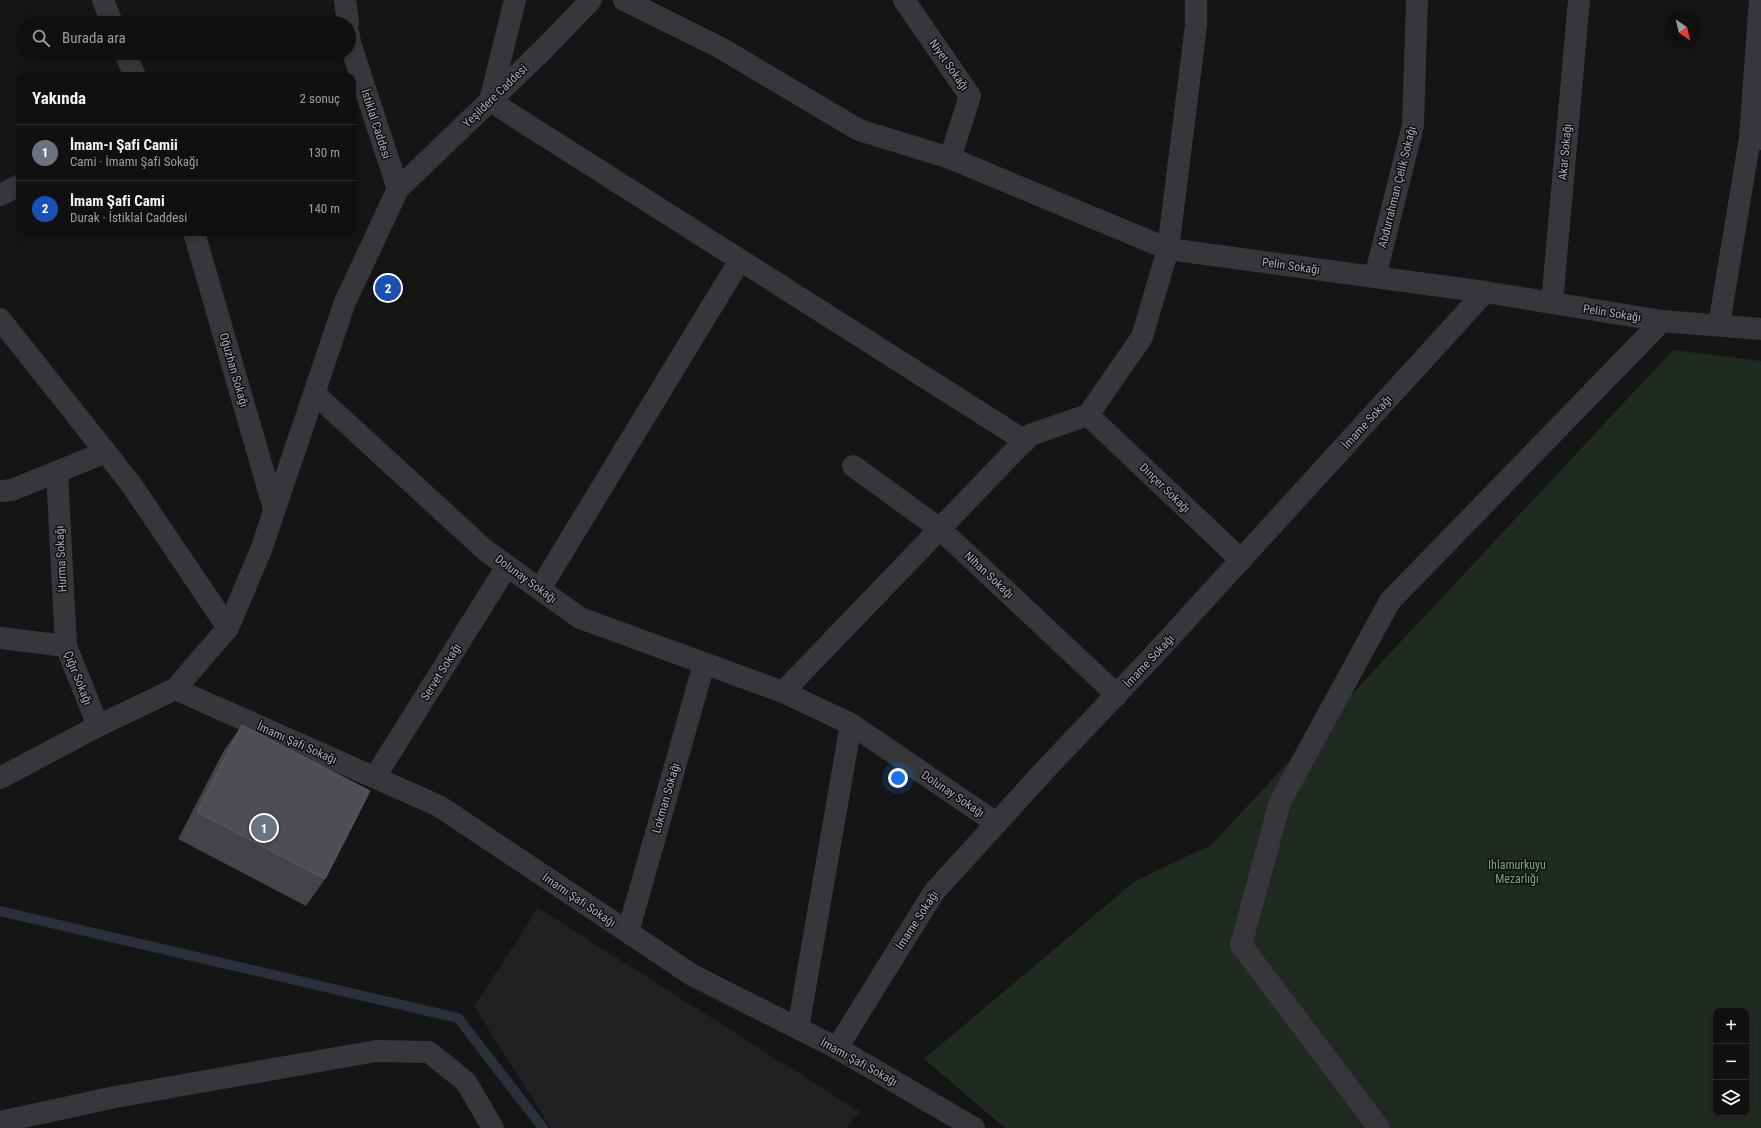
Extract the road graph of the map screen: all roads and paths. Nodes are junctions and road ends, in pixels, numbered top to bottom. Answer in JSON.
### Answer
{"nodes":[{"id":1,"x":102,"y":0,"type":"edge"},
{"id":2,"x":345,"y":0,"type":"edge"},
{"id":3,"x":515,"y":0,"type":"edge"},
{"id":4,"x":591,"y":0,"type":"edge"},
{"id":5,"x":624,"y":0,"type":"edge"},
{"id":6,"x":904,"y":0,"type":"edge"},
{"id":7,"x":1196,"y":0,"type":"edge"},
{"id":8,"x":1417,"y":0,"type":"edge"},
{"id":9,"x":1579,"y":0,"type":"edge"},
{"id":10,"x":1760,"y":0,"type":"edge"},
{"id":11,"x":109,"y":16,"type":"edge"},
{"id":12,"x":347,"y":16,"type":"edge"},
{"id":13,"x":128,"y":60,"type":"edge"},
{"id":14,"x":356,"y":60,"type":"edge"},
{"id":15,"x":133,"y":72,"type":"edge"},
{"id":16,"x":490,"y":101,"type":"junction"},
{"id":17,"x":1756,"y":138,"type":"edge"},
{"id":18,"x":950,"y":158,"type":"junction"},
{"id":19,"x":16,"y":187,"type":"edge"},
{"id":20,"x":398,"y":189,"type":"junction"},
{"id":21,"x":0,"y":195,"type":"edge"},
{"id":22,"x":195,"y":236,"type":"edge"},
{"id":23,"x":1168,"y":248,"type":"junction"},
{"id":24,"x":740,"y":260,"type":"junction"},
{"id":25,"x":1375,"y":277,"type":"junction"},
{"id":26,"x":1486,"y":292,"type":"junction"},
{"id":27,"x":1552,"y":303,"type":"junction"},
{"id":28,"x":0,"y":319,"type":"edge"},
{"id":29,"x":1662,"y":321,"type":"junction"},
{"id":30,"x":1719,"y":325,"type":"junction"},
{"id":31,"x":1761,"y":329,"type":"edge"},
{"id":32,"x":314,"y":393,"type":"junction"},
{"id":33,"x":1088,"y":414,"type":"junction"},
{"id":34,"x":1025,"y":441,"type":"junction"},
{"id":35,"x":106,"y":452,"type":"junction"},
{"id":36,"x":853,"y":466,"type":"dead end"},
{"id":37,"x":57,"y":472,"type":"junction"},
{"id":38,"x":0,"y":491,"type":"edge"},
{"id":39,"x":274,"y":509,"type":"junction"},
{"id":40,"x":940,"y":529,"type":"junction"},
{"id":41,"x":1241,"y":560,"type":"junction"},
{"id":42,"x":507,"y":566,"type":"junction"},
{"id":43,"x":540,"y":590,"type":"junction"},
{"id":44,"x":228,"y":628,"type":"junction"},
{"id":45,"x":0,"y":638,"type":"edge"},
{"id":46,"x":66,"y":646,"type":"junction"},
{"id":47,"x":704,"y":664,"type":"junction"},
{"id":48,"x":175,"y":689,"type":"junction"},
{"id":49,"x":783,"y":692,"type":"junction"},
{"id":50,"x":1117,"y":695,"type":"junction"},
{"id":51,"x":851,"y":724,"type":"junction"},
{"id":52,"x":98,"y":726,"type":"junction"},
{"id":53,"x":375,"y":777,"type":"junction"},
{"id":54,"x":0,"y":778,"type":"edge"},
{"id":55,"x":996,"y":823,"type":"junction"},
{"id":56,"x":628,"y":932,"type":"junction"},
{"id":57,"x":798,"y":1028,"type":"junction"},
{"id":58,"x":837,"y":1048,"type":"junction"},
{"id":59,"x":0,"y":1122,"type":"edge"},
{"id":60,"x":493,"y":1128,"type":"edge"},
{"id":61,"x":974,"y":1128,"type":"edge"},
{"id":62,"x":1379,"y":1128,"type":"edge"}],
"edges":[{"from":1,"to":11,"type":"street"},
{"from":2,"to":12,"type":"street"},
{"from":3,"to":16,"type":"street"},
{"from":4,"to":16,"type":"street","name":"Yeşildere Caddesi"},
{"from":5,"to":18,"type":"street","name":"Pelin Sokağı"},
{"from":6,"to":18,"type":"street","name":"Niyet Sokağı"},
{"from":7,"to":23,"type":"street"},
{"from":8,"to":25,"type":"street","name":"Abdurrahman Çelik Sokağı"},
{"from":9,"to":27,"type":"street","name":"Akar Sokağı"},
{"from":10,"to":17,"type":"street"},
{"from":13,"to":15,"type":"street"},
{"from":14,"to":20,"type":"street","name":"İstiklal Caddesi"},
{"from":16,"to":20,"type":"street","name":"Yeşildere Caddesi"},
{"from":16,"to":24,"type":"street"},
{"from":17,"to":30,"type":"street"},
{"from":18,"to":23,"type":"street","name":"Pelin Sokağı"},
{"from":19,"to":21,"type":"street"},
{"from":20,"to":32,"type":"street"},
{"from":22,"to":39,"type":"street","name":"Oğuzhan Sokağı"},
{"from":23,"to":25,"type":"street","name":"Pelin Sokağı"},
{"from":23,"to":33,"type":"street"},
{"from":24,"to":34,"type":"street"},
{"from":24,"to":43,"type":"street"},
{"from":25,"to":26,"type":"street","name":"Pelin Sokağı"},
{"from":26,"to":27,"type":"street","name":"Pelin Sokağı"},
{"from":26,"to":41,"type":"street","name":"İmame Sokağı"},
{"from":27,"to":29,"type":"street","name":"Pelin Sokağı"},
{"from":28,"to":35,"type":"street"},
{"from":29,"to":30,"type":"street","name":"Pelin Sokağı"},
{"from":29,"to":62,"type":"street"},
{"from":30,"to":31,"type":"street","name":"Pelin Sokağı"},
{"from":32,"to":39,"type":"street"},
{"from":32,"to":42,"type":"street","name":"Dolunay Sokağı"},
{"from":33,"to":34,"type":"street"},
{"from":33,"to":41,"type":"street","name":"Dinçer Sokağı"},
{"from":34,"to":40,"type":"street"},
{"from":35,"to":37,"type":"street"},
{"from":35,"to":44,"type":"street"},
{"from":36,"to":40,"type":"street","name":"Nihan Sokağı"},
{"from":37,"to":38,"type":"street"},
{"from":37,"to":46,"type":"street","name":"Hurma Sokağı"},
{"from":39,"to":44,"type":"street"},
{"from":40,"to":49,"type":"street"},
{"from":40,"to":50,"type":"street","name":"Nihan Sokağı"},
{"from":41,"to":50,"type":"street","name":"İmame Sokağı"},
{"from":42,"to":43,"type":"street","name":"Dolunay Sokağı"},
{"from":42,"to":53,"type":"street","name":"Servet Sokağı"},
{"from":43,"to":47,"type":"street","name":"Dolunay Sokağı"},
{"from":44,"to":48,"type":"street"},
{"from":45,"to":46,"type":"street","name":"Çığır Sokağı"},
{"from":46,"to":52,"type":"street","name":"Çığır Sokağı"},
{"from":47,"to":49,"type":"street","name":"Dolunay Sokağı"},
{"from":47,"to":56,"type":"street","name":"Lokman Sokağı"},
{"from":48,"to":52,"type":"street"},
{"from":48,"to":53,"type":"street","name":"İmamı Şafi Sokağı"},
{"from":49,"to":51,"type":"street","name":"Dolunay Sokağı"},
{"from":50,"to":55,"type":"street","name":"İmame Sokağı"},
{"from":51,"to":55,"type":"street","name":"Dolunay Sokağı"},
{"from":51,"to":57,"type":"street"},
{"from":52,"to":54,"type":"street"},
{"from":53,"to":56,"type":"street","name":"İmamı Şafi Sokağı"},
{"from":55,"to":58,"type":"street","name":"İmame Sokağı"},
{"from":56,"to":57,"type":"street","name":"İmamı Şafi Sokağı"},
{"from":57,"to":58,"type":"street","name":"İmamı Şafi Sokağı"},
{"from":58,"to":61,"type":"street","name":"İmamı Şafi Sokağı"},
{"from":59,"to":60,"type":"street"}]}
